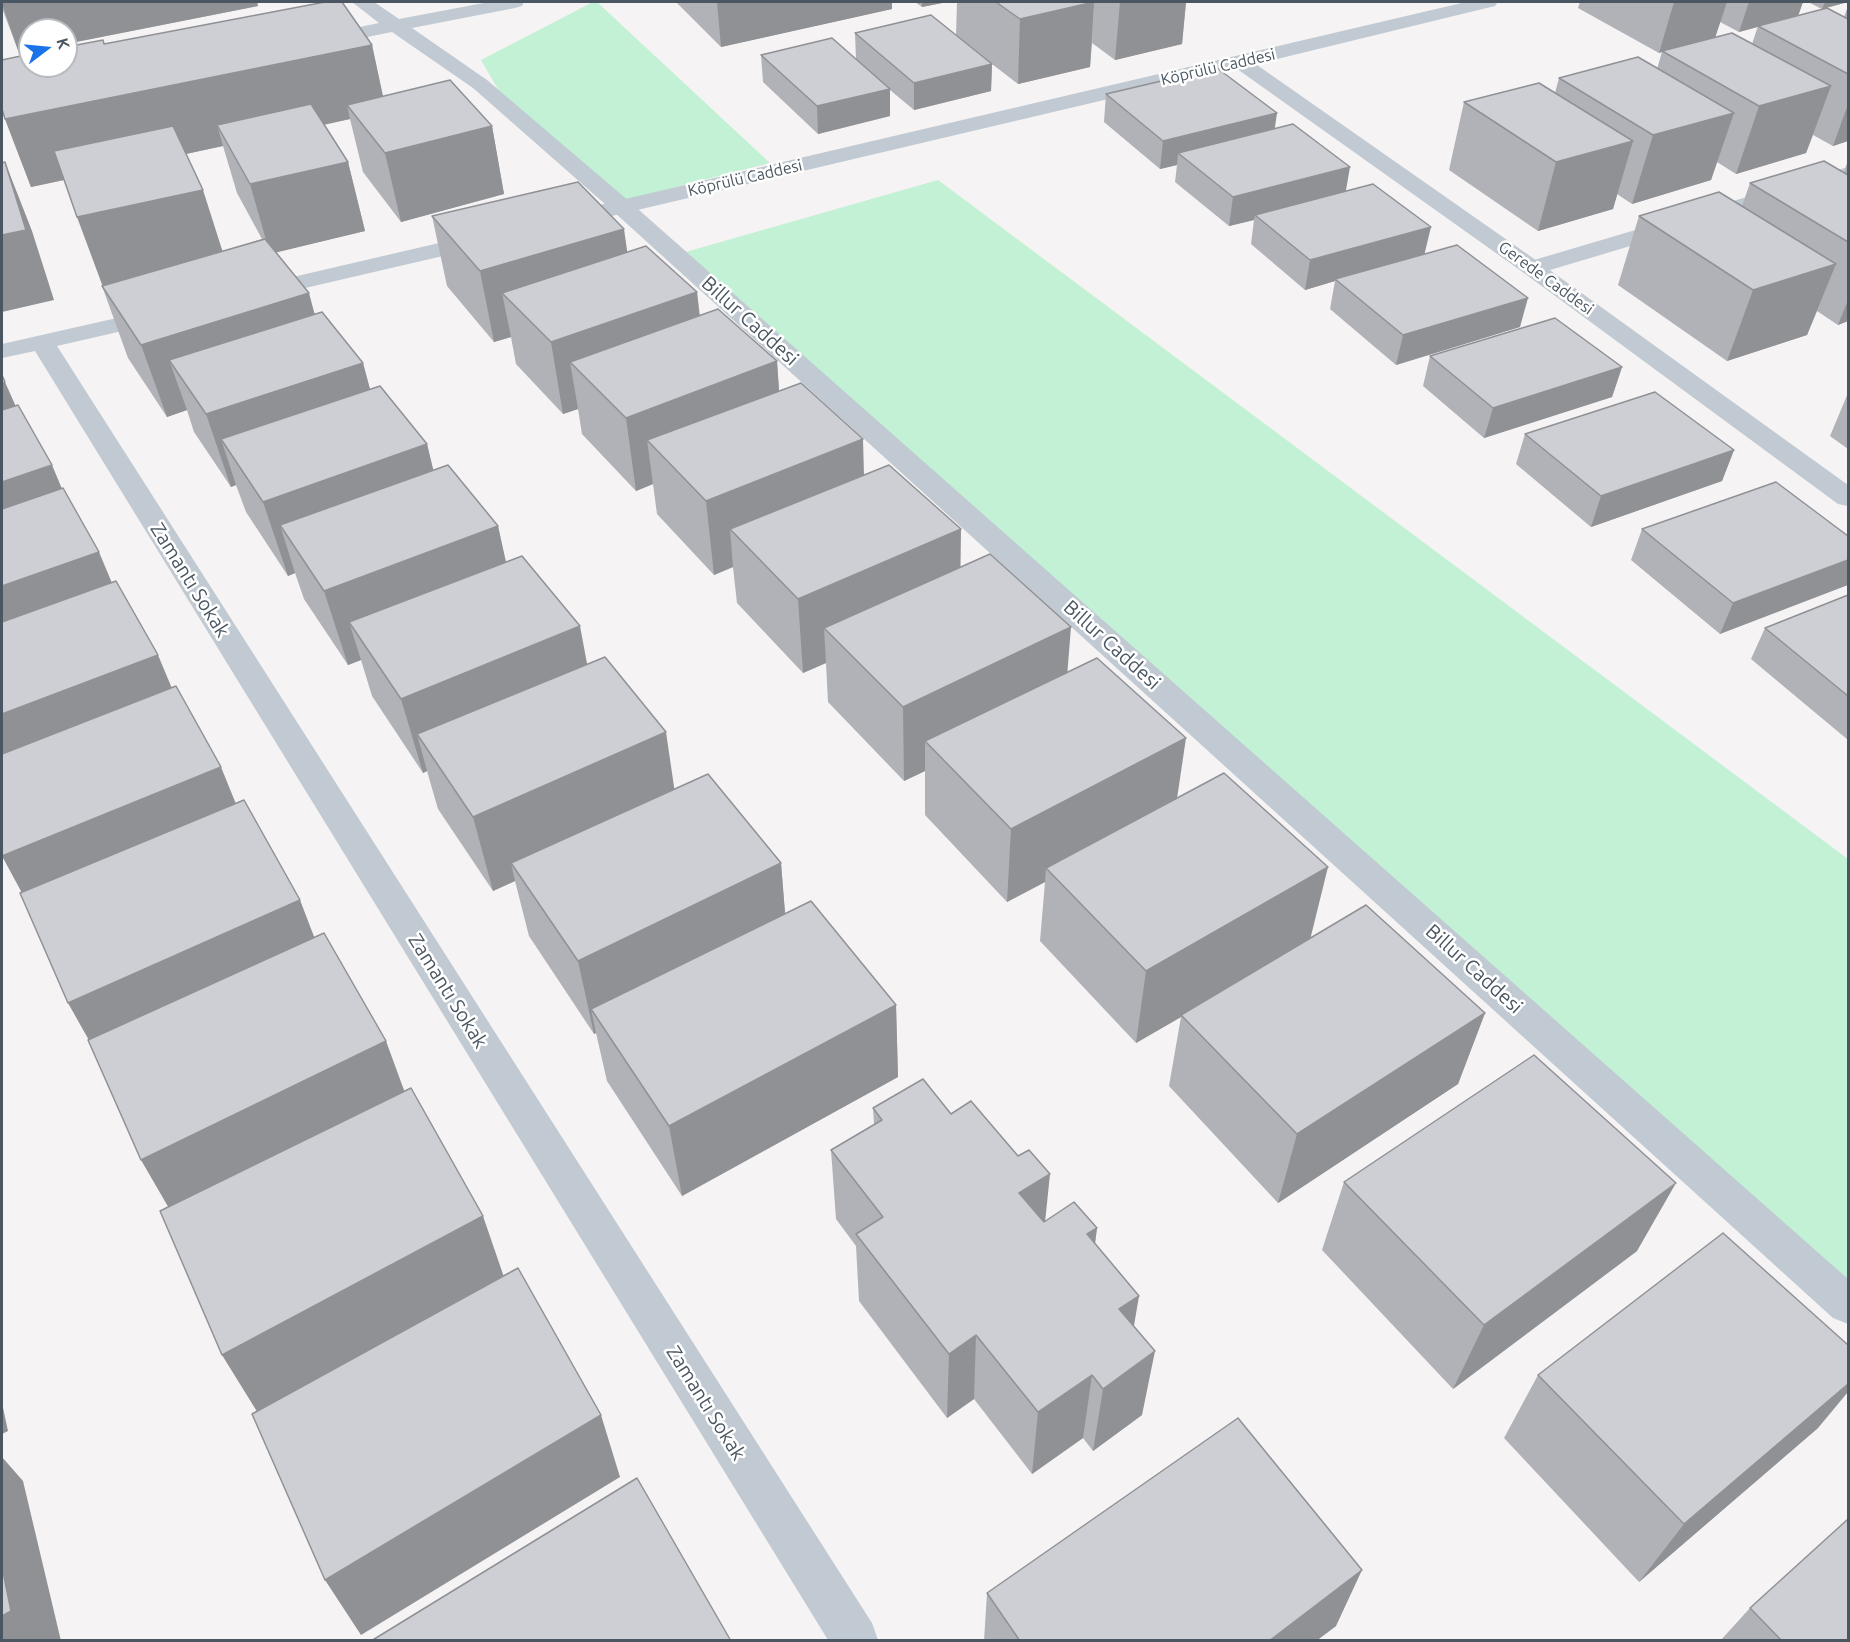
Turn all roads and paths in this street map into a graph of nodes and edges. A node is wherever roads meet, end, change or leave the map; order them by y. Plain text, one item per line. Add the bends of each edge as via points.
1 (515, 2) edge
2 (1488, 2) edge
3 (377, 11) edge
4 (305, 43) edge
5 (1240, 62) junction
6 (1848, 174) edge
7 (622, 207) junction
8 (541, 226) edge
9 (506, 234) edge
10 (1532, 268) junction
11 (239, 296) edge
12 (181, 310) edge
13 (42, 342) junction
14 (2, 351) edge
15 (1848, 498) edge
16 (1848, 1305) edge
17 (855, 1641) edge

1 - 3 street
2 - 5 street, Köprülü Caddesi
3 - 4 street
3 - 7 street, Billur Caddesi via 480,84
5 - 7 street, Köprülü Caddesi
5 - 10 street, Gerede Caddesi
6 - 10 street
7 - 8 street, Köprülü Caddesi
7 - 16 street, Billur Caddesi
9 - 11 street
10 - 15 street, Gerede Caddesi
12 - 13 street
13 - 14 street
13 - 17 street, Zamantı Sokak

